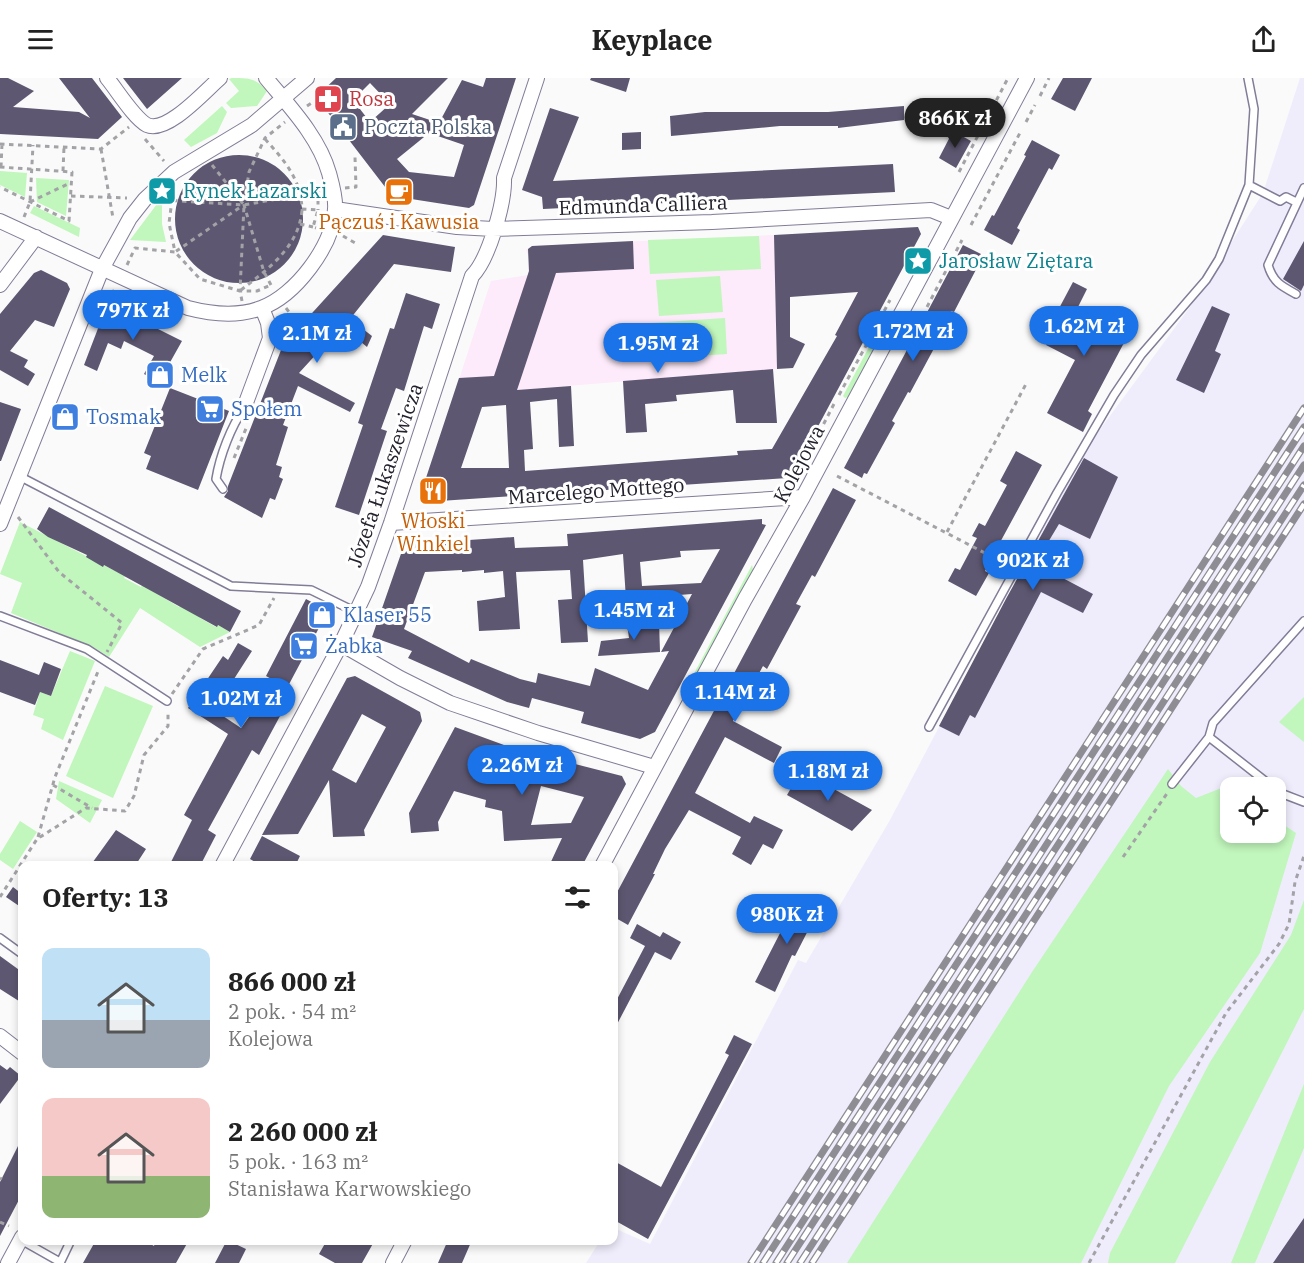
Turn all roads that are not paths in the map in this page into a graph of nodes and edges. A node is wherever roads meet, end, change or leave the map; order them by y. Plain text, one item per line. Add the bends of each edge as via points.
1 (107, 78) edge
2 (220, 78) edge
3 (266, 78) edge
4 (307, 78) edge
5 (537, 78) edge
6 (1027, 78) edge
7 (1248, 78) edge
8 (283, 99) junction
9 (1249, 185) junction
10 (1304, 188) edge
11 (1296, 202) junction
12 (335, 209) junction
13 (951, 218) junction
14 (0, 221) edge
15 (494, 229) junction
16 (36, 237) junction
17 (102, 269) junction
18 (0, 285) edge
19 (1296, 294) dead end
20 (262, 308) junction
21 (244, 408) joint
22 (19, 476) junction
23 (223, 489) dead end
24 (803, 498) junction
25 (391, 523) junction
26 (0, 524) edge
27 (356, 612) junction
28 (0, 616) edge
29 (1304, 621) edge
30 (341, 644) junction
31 (167, 701) road end
32 (929, 727) dead end
33 (1209, 737) junction
34 (654, 767) junction
35 (1261, 777) edge
36 (1172, 784) road end
37 (1286, 795) edge
38 (1304, 802) edge
39 (225, 861) edge
40 (605, 861) edge
41 (0, 938) edge
42 (18, 951) edge
43 (0, 1036) edge
44 (18, 1050) edge
45 (18, 1245) edge
46 (33, 1245) edge
47 (68, 1245) edge
48 (402, 1245) edge
49 (60, 1262) edge
50 (8, 1263) edge
51 (393, 1263) edge

1 - 2 street via 133,118 158,127 169,123
3 - 8 street
4 - 8 street
5 - 15 street, Józefa Łukaszewicza via 504,178 505,194
6 - 13 street, Kolejowa
7 - 9 lane via 1254,109
8 - 12 street via 323,156
8 - 17 street via 252,125 174,172 146,199 117,239
9 - 11 lane via 1280,201 1286,197
9 - 32 lane via 1220,259 1114,395
10 - 11 lane
11 - 19 lane via 1268,265 1271,278
12 - 15 street, Edmunda Calliera
12 - 20 street via 322,250 307,273 275,291
13 - 15 street, Edmunda Calliera via 931,210
13 - 24 street, Kolejowa
14 - 16 street
15 - 25 street, Józefa Łukaszewicza via 480,268 472,276
16 - 17 street
16 - 18 street
17 - 20 street via 188,308 221,314
17 - 22 street
20 - 21 street via 270,338
21 - 23 lane via 218,466 216,478
22 - 26 street
22 - 27 lane via 231,586 311,590
24 - 25 street, Marcelego Mottego
24 - 34 street, Kolejowa
25 - 27 street, Józefa Łukaszewicza
27 - 30 street, Józefa Łukaszewicza
28 - 31 lane via 87,650
29 - 33 lane via 1213,723
30 - 34 street via 450,703
30 - 39 street, Józefa Łukaszewicza
33 - 35 lane
33 - 36 lane
34 - 40 street, Kolejowa
37 - 38 lane
41 - 42 lane
43 - 44 street
45 - 50 street
46 - 49 lane
47 - 49 lane
48 - 51 street

